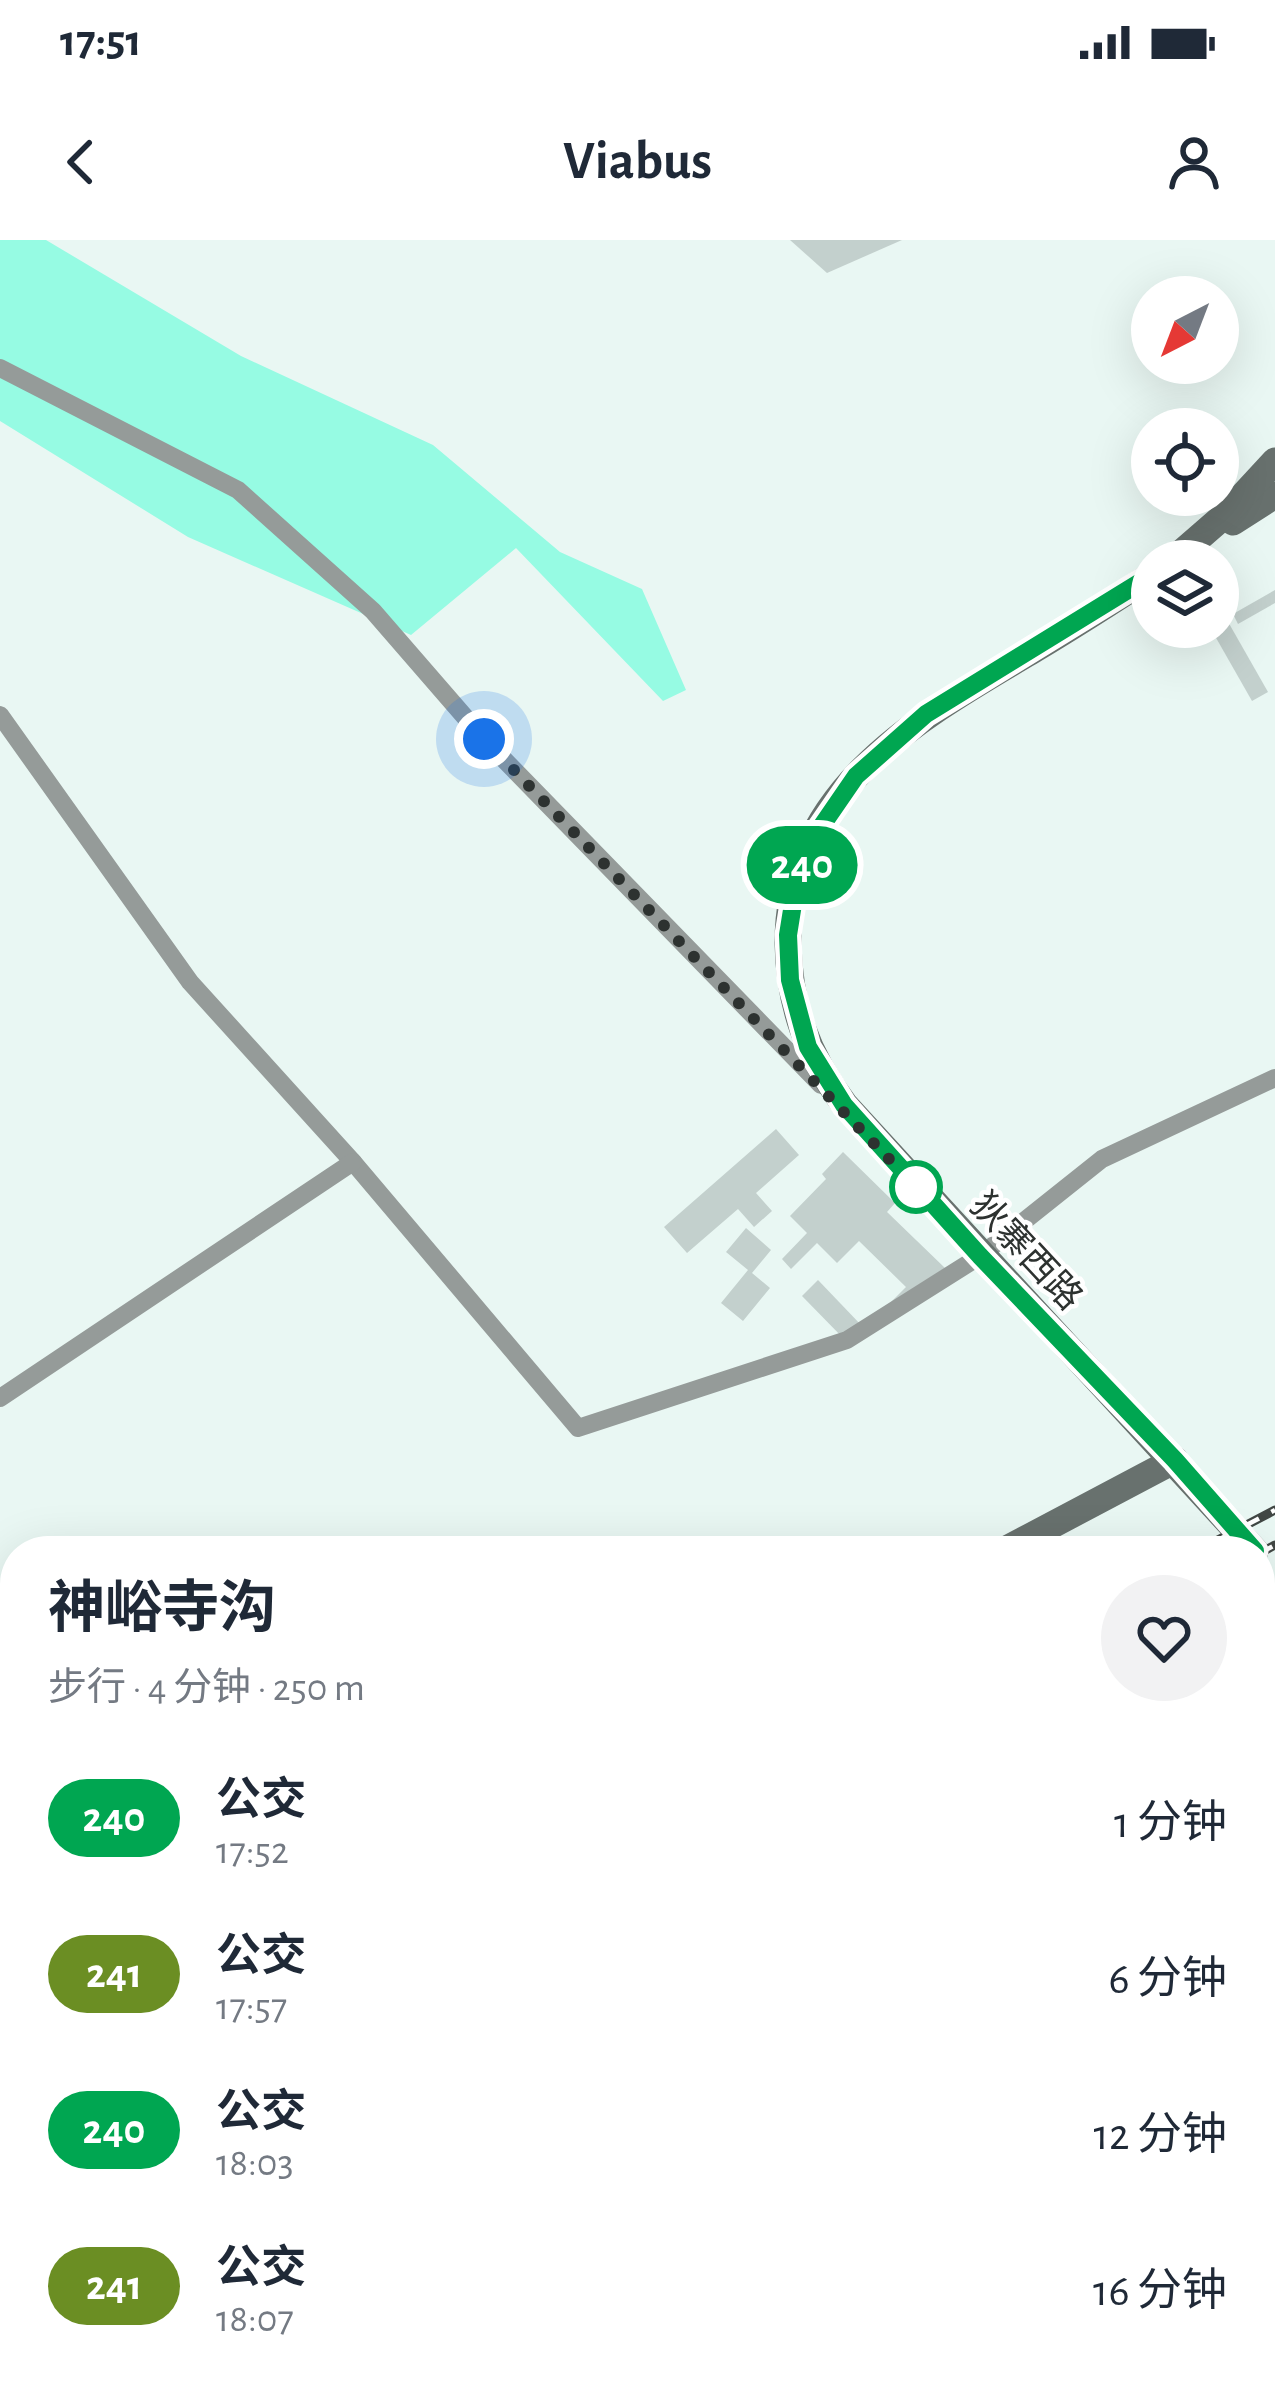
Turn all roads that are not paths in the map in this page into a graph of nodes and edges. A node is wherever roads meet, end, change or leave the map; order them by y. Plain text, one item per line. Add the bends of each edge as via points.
1 (0, 368) edge
2 (1275, 461) edge
3 (1275, 495) edge
4 (1197, 540) edge
5 (1205, 540) edge
6 (1131, 588) edge
7 (0, 715) edge
8 (1275, 1078) edge
9 (874, 1140) junction
10 (353, 1162) junction
11 (980, 1256) junction
12 (0, 1398) edge
13 (1175, 1460) junction
14 (1031, 1536) edge
15 (1242, 1536) edge

1 - 9 street via 238,490 373,611 484,739
2 - 4 main road
3 - 5 main road
6 - 9 main road, 狄寨西路 via 899,734 840,794 812,840 791,909 795,1006 819,1068
7 - 10 street via 190,982
8 - 11 street via 1102,1159
9 - 11 main road, 狄寨西路
10 - 11 street via 578,1428 848,1340
10 - 12 street
11 - 13 main road, 狄寨西路
13 - 14 main road
13 - 15 main road, 狄寨西路

